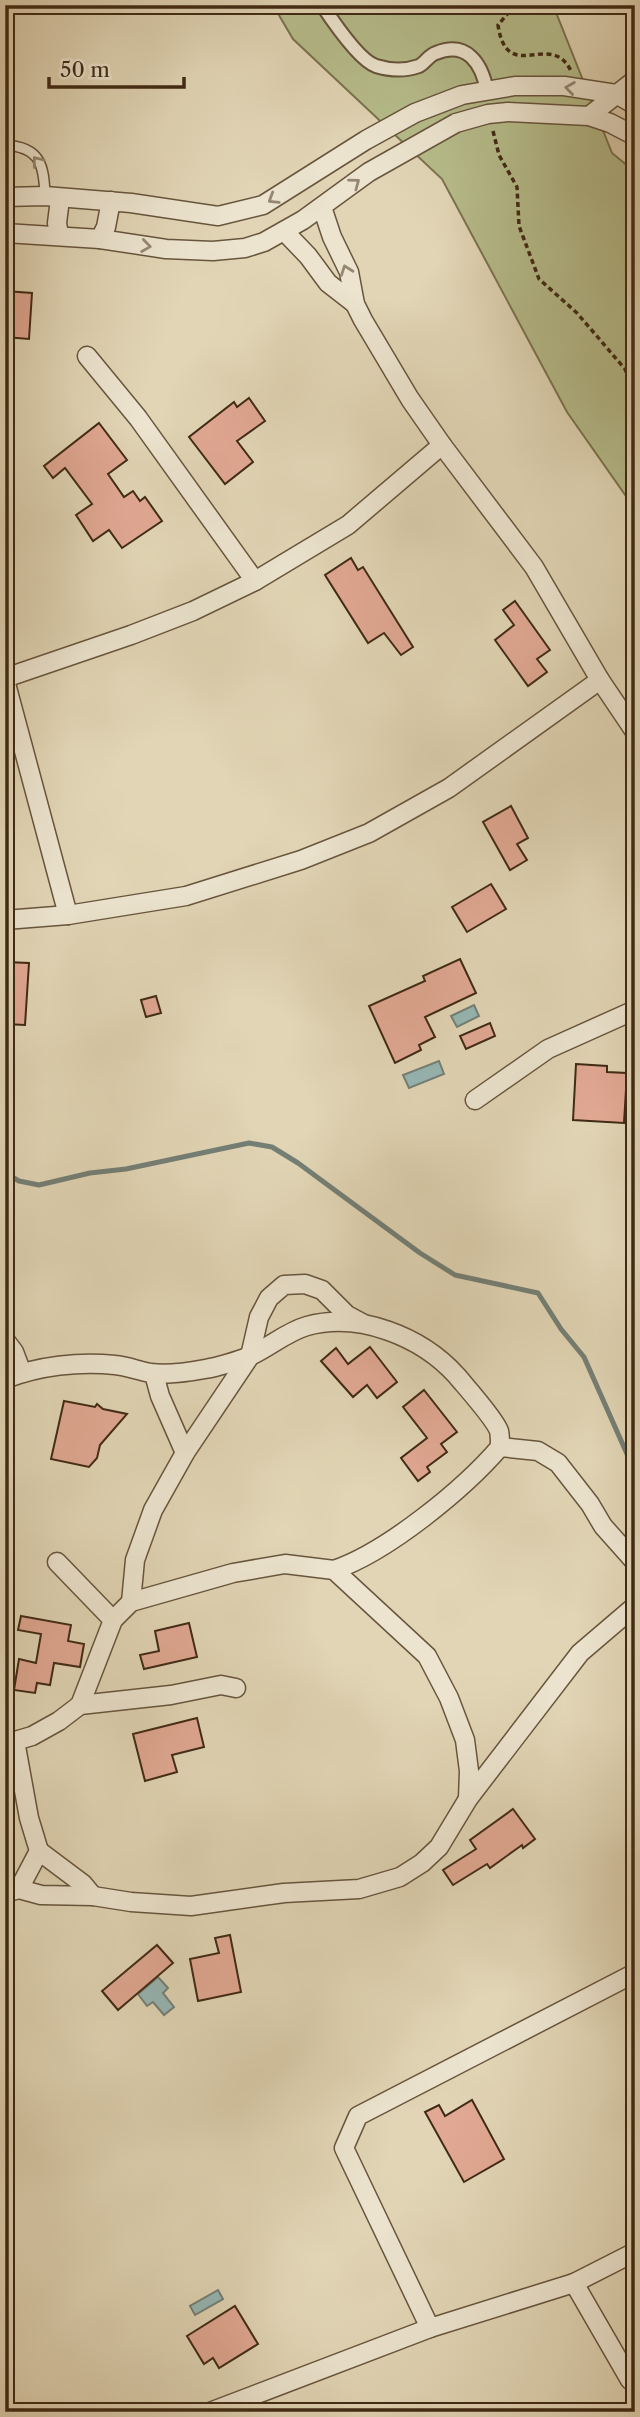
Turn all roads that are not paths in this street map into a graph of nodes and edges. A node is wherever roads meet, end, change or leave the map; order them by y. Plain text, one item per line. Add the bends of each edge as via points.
1 (322, 5) edge
2 (635, 80) edge
3 (487, 91) junction
4 (616, 93) junction
5 (635, 104) edge
6 (589, 116) junction
7 (635, 136) edge
8 (5, 145) edge
9 (5, 197) edge
10 (53, 197) junction
11 (111, 201) junction
12 (323, 207) junction
13 (284, 231) junction
14 (5, 233) edge
15 (59, 235) junction
16 (100, 239) junction
17 (355, 304) junction
18 (87, 356) dead end
19 (442, 445) junction
20 (255, 581) junction
21 (5, 679) edge
22 (600, 680) junction
23 (635, 732) edge
24 (68, 915) junction
25 (5, 920) edge
26 (635, 1010) edge
27 (475, 1100) dead end
28 (362, 1323) junction
29 (5, 1340) edge
30 (250, 1356) junction
31 (154, 1374) junction
32 (13, 1376) edge
33 (500, 1447) junction
34 (186, 1453) junction
35 (635, 1562) edge
36 (57, 1563) dead end
37 (334, 1570) junction
38 (131, 1602) junction
39 (635, 1606) edge
40 (113, 1620) junction
41 (236, 1688) dead end
42 (80, 1705) junction
43 (10, 1740) edge
44 (468, 1799) junction
45 (39, 1851) junction
46 (12, 1891) edge
47 (93, 1896) junction
48 (635, 1973) edge
49 (635, 2252) edge
50 (574, 2283) junction
51 (430, 2328) junction
52 (630, 2380) dead end
53 (238, 2406) edge
54 (210, 2412) edge

1 - 3 street via 372,65 397,70 457,49 475,58
2 - 4 street
4 -> 3 street via 564,86
3 -> 11 street via 415,113 250,209 218,216
4 - 5 street
4 - 6 street
6 - 7 street
12 -> 6 street via 369,172 456,123 488,114
10 -> 8 lane via 40,160 18,146
9 - 10 street
10 - 11 street
10 - 15 street
11 - 16 street
12 - 13 street
17 -> 12 street via 349,272
16 -> 13 street via 213,251 245,248
13 - 17 street via 328,284
14 - 15 street
15 - 16 street
17 - 19 street
18 - 20 street via 138,418
19 - 20 street via 348,525
19 - 22 street via 534,567
20 - 21 street via 131,635
21 - 24 street
22 - 23 street
22 - 24 street via 449,788 369,833 186,896
24 - 25 street
26 - 27 street via 548,1049
28 - 30 street via 306,1327
28 - 30 street via 322,1290 305,1284 284,1285 269,1298 259,1317
28 - 33 street via 404,1338 448,1366 499,1429
29 - 32 street via 14,1352
30 - 31 street via 205,1369
30 - 34 street
31 - 32 street via 117,1365 77,1364
31 - 34 street
33 - 35 street via 538,1451 558,1463 603,1527
33 - 37 street via 445,1499 392,1538
34 - 38 street via 153,1510 135,1560
36 - 40 street
37 - 38 street via 285,1564 233,1573
37 - 44 street via 427,1656 465,1740
38 - 40 street
39 - 44 street via 580,1653
40 - 42 street
41 - 42 street via 221,1685
42 - 43 street via 32,1736
43 - 45 street
44 - 47 street via 439,1847 422,1863 382,1884 191,1906
45 - 46 street
45 - 47 street
46 - 47 street
48 - 51 street via 358,2116 344,2148
49 - 50 street
50 - 51 street
50 - 52 street
51 - 53 street
53 - 54 street

